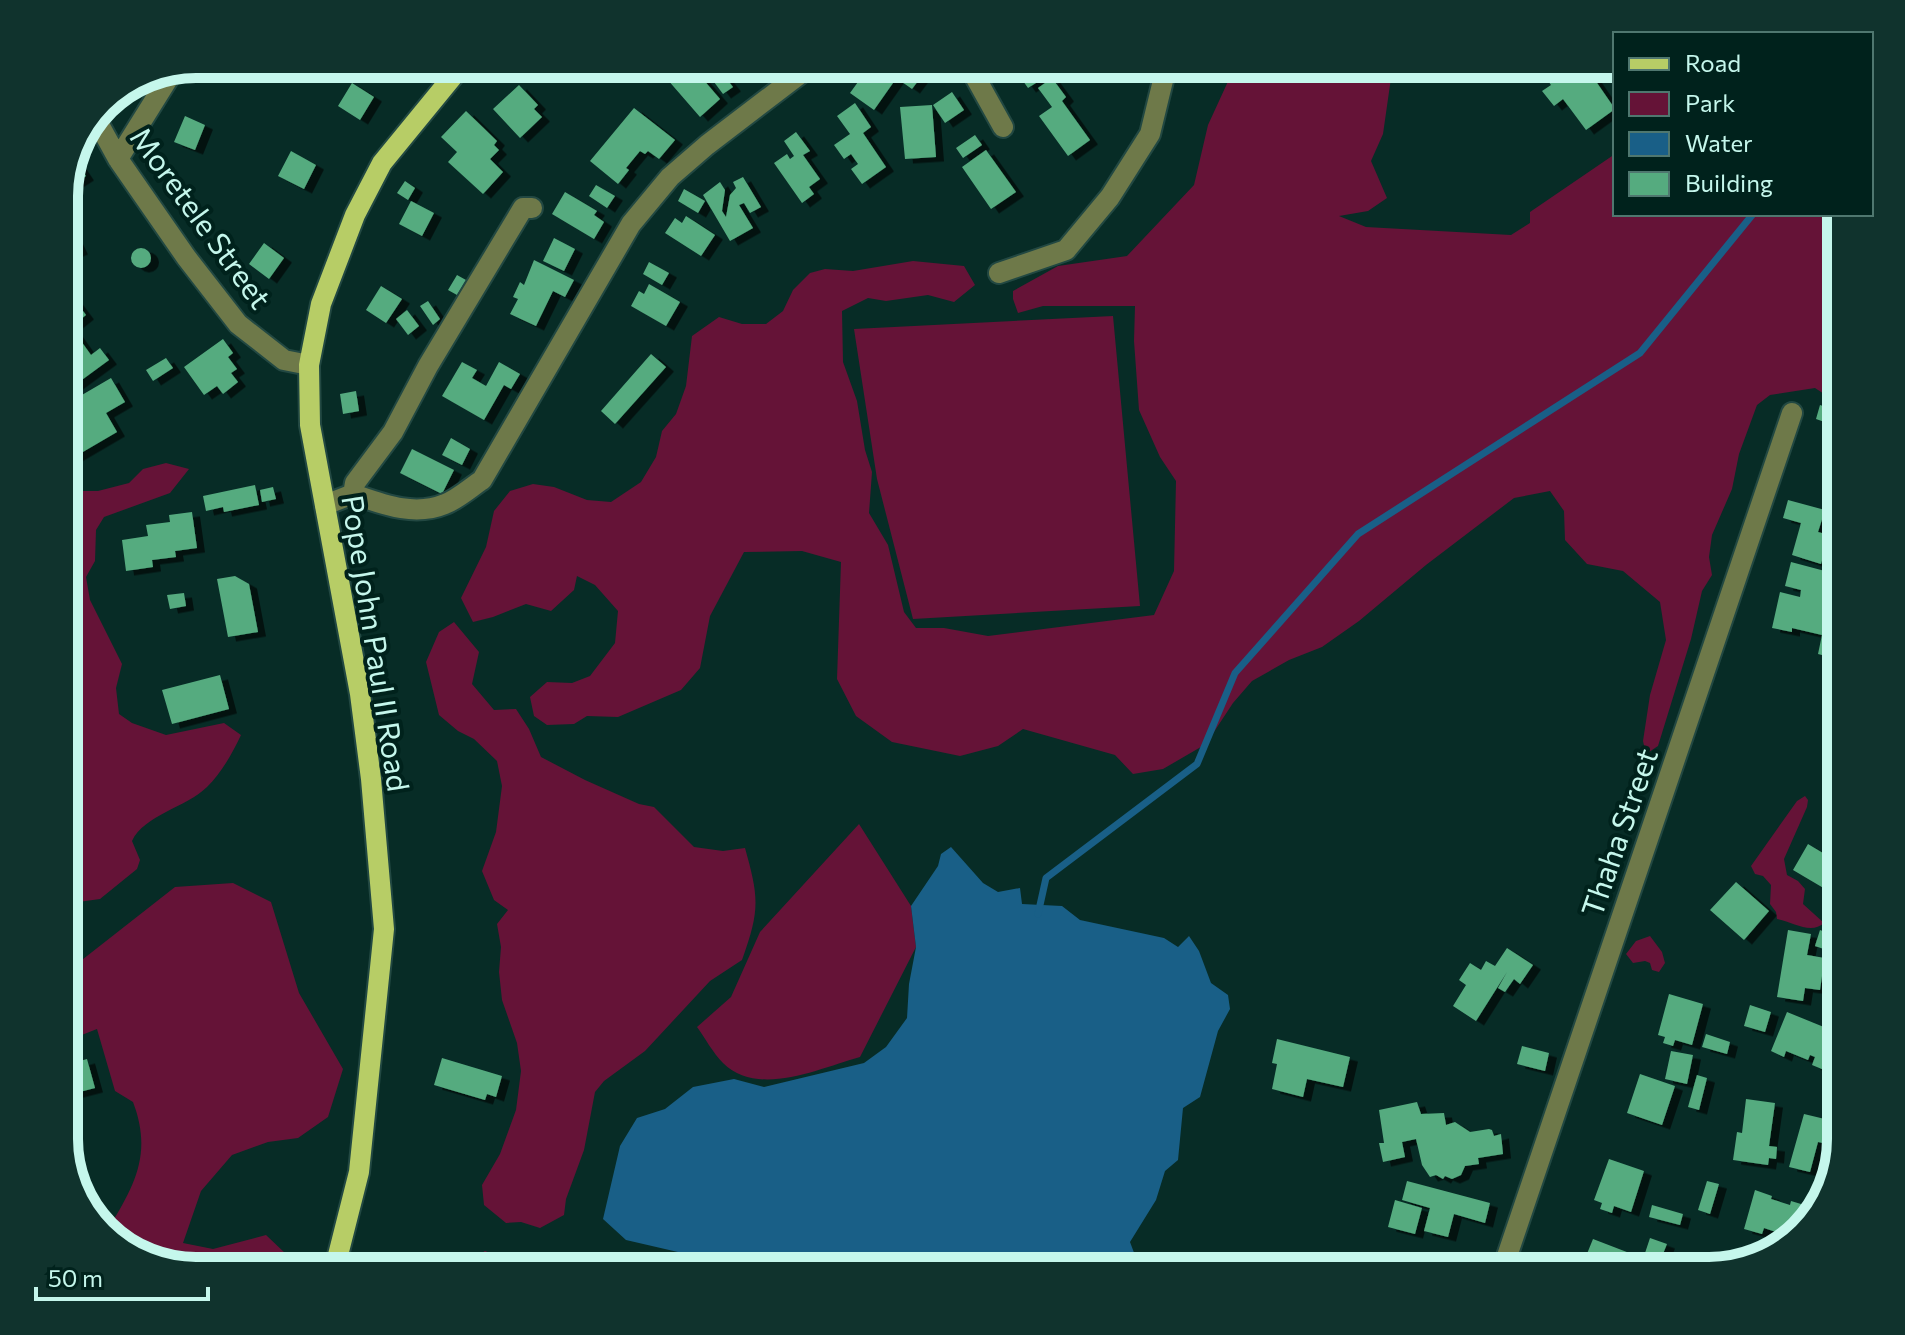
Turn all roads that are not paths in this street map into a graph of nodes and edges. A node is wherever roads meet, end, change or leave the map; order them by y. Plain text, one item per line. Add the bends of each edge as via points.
1 (452, 78) edge
2 (795, 78) edge
3 (976, 78) edge
4 (1164, 78) edge
5 (166, 82) edge
6 (100, 127) edge
7 (1003, 127) dead end
8 (118, 159) junction
9 (532, 208) dead end
10 (999, 273) dead end
11 (309, 365) junction
12 (1792, 413) dead end
13 (353, 494) junction
14 (325, 505) junction
15 (338, 1257) edge
16 (1507, 1257) edge

1 - 11 main road, Pope John Paul II Road via 382,163 355,215 321,304
2 - 13 street via 679,169 631,224 482,480 446,504 419,511
3 - 7 street
4 - 10 street via 1150,134 1110,197 1066,250
5 - 8 street
6 - 8 street, Moretele Street
8 - 11 street, Moretele Street via 238,324 284,360
9 - 13 street via 523,208
11 - 14 main road, Pope John Paul II Road via 310,425
12 - 16 street, Thaha Street
13 - 14 street
14 - 15 main road, Pope John Paul II Road via 362,708 384,929 359,1172

